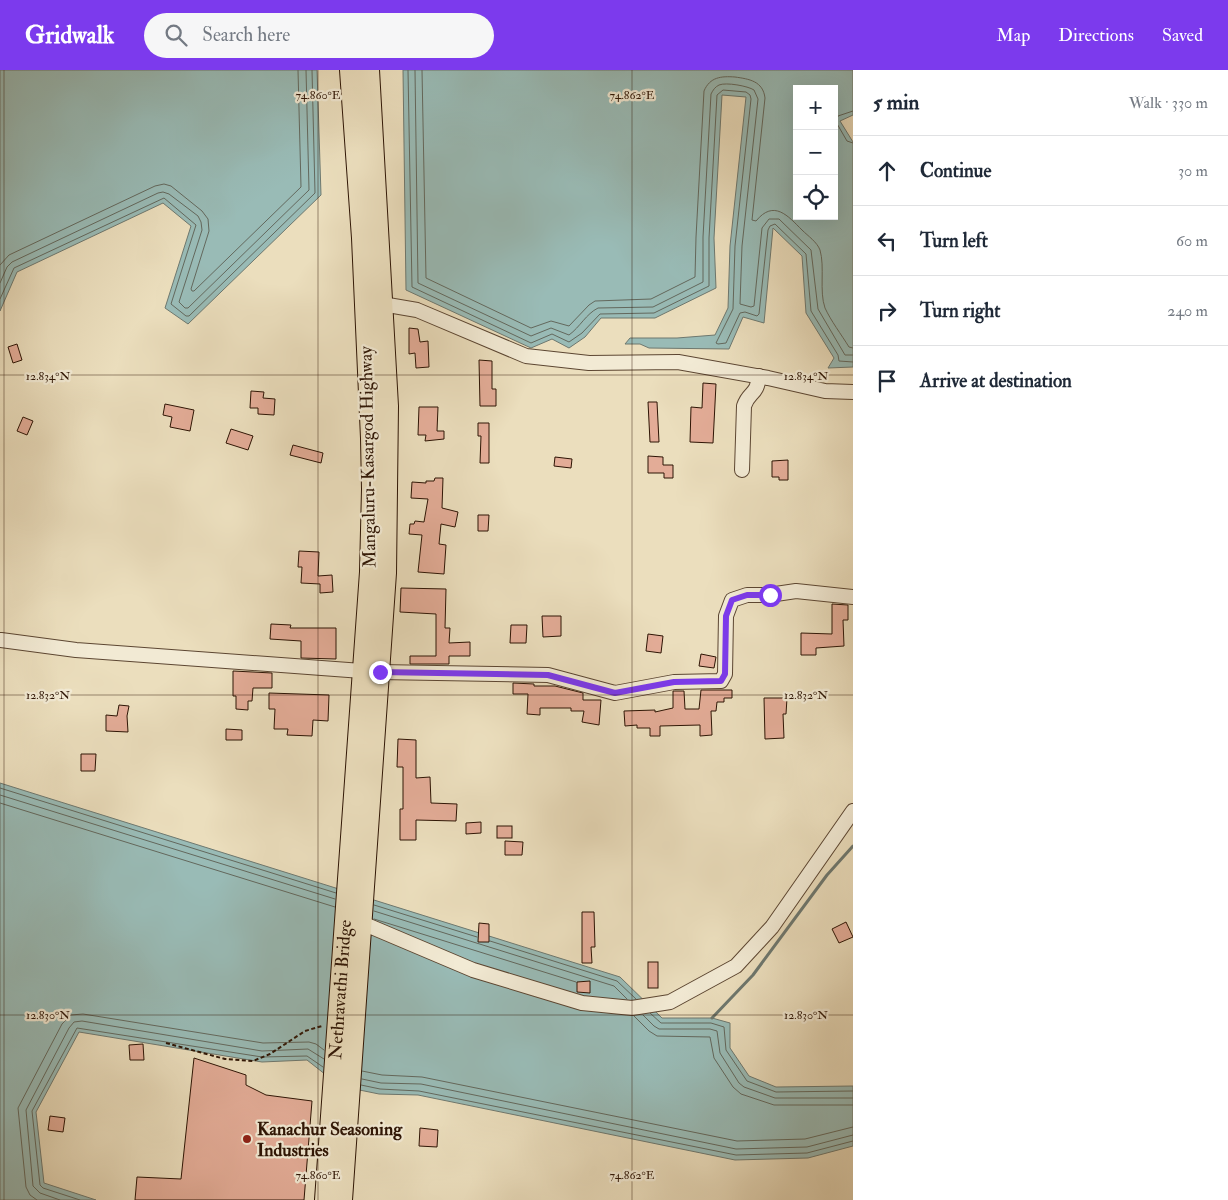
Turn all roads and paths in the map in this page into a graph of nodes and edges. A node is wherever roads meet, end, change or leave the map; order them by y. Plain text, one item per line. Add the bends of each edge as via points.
1 (350, 70) edge
2 (369, 70) edge
3 (370, 236) junction
4 (382, 304) junction
5 (759, 376) junction
6 (853, 392) edge
7 (742, 470) dead end
8 (853, 597) edge
9 (0, 640) edge
10 (371, 671) junction
11 (853, 811) edge
12 (356, 878) junction
13 (362, 923) junction
14 (337, 1022) junction
15 (166, 1043) dead end
16 (340, 1102) junction
17 (325, 1200) edge
18 (342, 1200) edge

1 - 3 highway, Mangaluru-Kasargod Highway
2 - 3 highway
3 - 4 highway
3 - 10 highway, Mangaluru-Kasargod Highway
4 - 5 street via 417,310 526,356 590,363 678,362
4 - 10 highway via 388,406 386,572
5 - 6 street via 825,391
5 - 7 street via 756,391 744,406
8 - 10 street via 796,591 747,595 732,600 726,616 725,674 721,681 674,682 615,693 548,675
9 - 10 street via 76,650
10 - 12 highway
11 - 13 street via 772,927 736,966 670,1002 632,1008 582,1003 473,970
12 - 13 highway, Nethravathi Bridge
12 - 14 highway, Nethravathi Bridge
13 - 16 highway, Nethravathi Bridge
14 - 15 path via 305,1031 253,1061 225,1059
14 - 16 highway, Nethravathi Bridge
16 - 17 highway
16 - 18 highway

